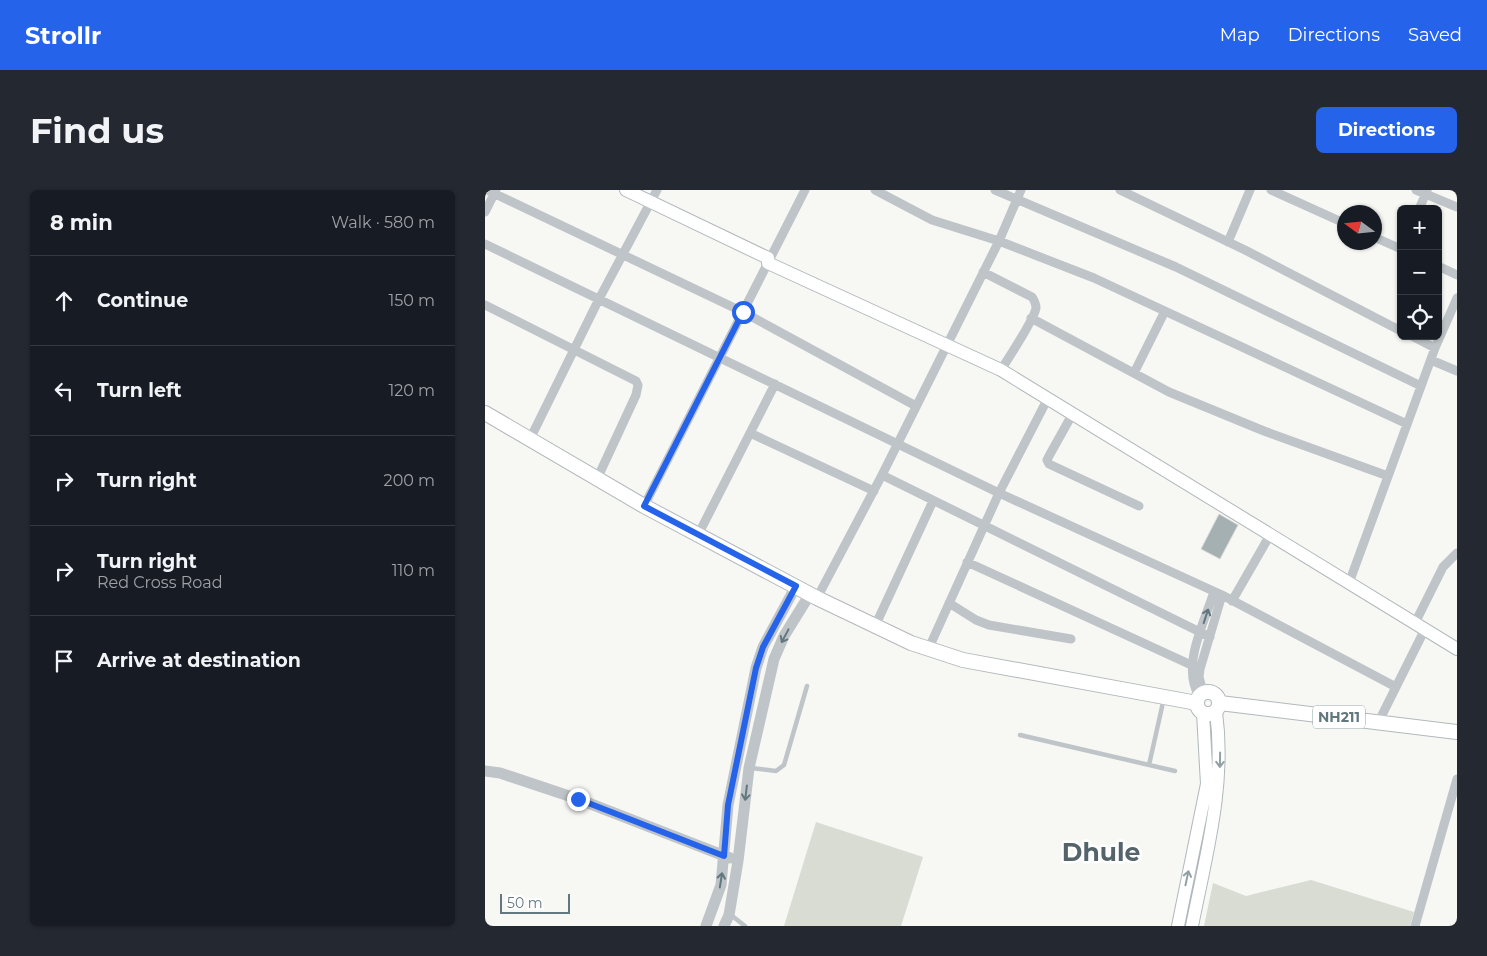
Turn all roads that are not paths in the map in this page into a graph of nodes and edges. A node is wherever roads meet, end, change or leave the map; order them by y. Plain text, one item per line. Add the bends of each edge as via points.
1 (626, 190) edge
2 (657, 190) edge
3 (805, 190) edge
4 (875, 190) edge
5 (995, 190) edge
6 (1021, 190) edge
7 (1120, 190) edge
8 (1250, 190) edge
9 (1271, 190) edge
10 (1416, 190) edge
11 (492, 191) edge
12 (1426, 192) edge
13 (1016, 200) junction
14 (651, 202) junction
15 (1421, 205) edge
16 (1457, 207) edge
17 (485, 212) edge
18 (1337, 220) edge
19 (1382, 240) edge
20 (999, 241) junction
21 (1228, 242) junction
22 (485, 244) edge
23 (1397, 247) edge
24 (623, 255) junction
25 (768, 263) junction
26 (1442, 268) edge
27 (983, 272) junction
28 (1457, 274) edge
29 (1457, 298) edge
30 (599, 299) junction
31 (485, 305) edge
32 (1165, 311) junction
33 (743, 312) junction
34 (1031, 318) junction
35 (1397, 328) edge
36 (1420, 340) edge
37 (947, 345) junction
38 (1435, 348) junction
39 (574, 349) junction
40 (720, 357) junction
41 (1431, 360) junction
42 (1001, 370) junction
43 (1457, 371) edge
44 (1134, 373) junction
45 (775, 384) junction
46 (1421, 386) junction
47 (1048, 398) junction
48 (916, 406) junction
49 (485, 413) edge
50 (1073, 414) junction
51 (1407, 424) junction
52 (750, 433) junction
53 (530, 439) junction
54 (898, 443) junction
55 (882, 476) junction
56 (1388, 476) junction
57 (597, 478) junction
58 (874, 491) junction
59 (999, 493) junction
60 (933, 501) junction
61 (644, 506) junction
62 (1139, 506) dead end
63 (983, 526) junction
64 (698, 535) junction
65 (1270, 535) junction
66 (1457, 553) edge
67 (967, 562) junction
68 (1349, 583) junction
69 (796, 586) junction
70 (1218, 594) junction
71 (814, 596) junction
72 (1232, 601) junction
73 (949, 603) junction
74 (876, 624) junction
75 (1420, 626) junction
76 (1205, 635) junction
77 (1071, 639) dead end
78 (1457, 649) edge
79 (927, 650) junction
80 (1196, 667) junction
81 (807, 686) dead end
82 (1396, 687) junction
83 (1165, 697) junction
84 (1206, 703) junction
85 (1379, 721) junction
86 (1457, 732) edge
87 (1020, 735) dead end
88 (1149, 765) junction
89 (749, 768) junction
90 (485, 771) edge
91 (1175, 771) dead end
92 (1457, 779) edge
93 (724, 856) junction
94 (738, 861) junction
95 (729, 914) junction
96 (706, 926) edge
97 (724, 926) edge
98 (745, 926) edge
99 (1177, 926) edge
100 (1192, 926) edge
101 (1415, 926) edge

1 - 14 main road
2 - 14 street
3 - 25 street
4 - 20 street via 932,220
5 - 13 street
6 - 13 street
7 - 21 street
8 - 21 street
9 - 18 street
10 - 12 street
11 - 17 street
11 - 24 street
12 - 15 street
12 - 16 street
13 - 20 street
13 - 46 street via 1176,268
14 - 24 street
14 - 25 main road via 768,258
19 - 23 street
20 - 27 street
20 - 32 street via 1094,278
21 - 35 street
22 - 30 street
24 - 30 street
24 - 33 street
25 - 33 street
25 - 37 main road
26 - 28 street
27 - 34 street via 1032,297 1036,308
27 - 37 street
29 - 38 street
30 - 39 street
30 - 40 street
31 - 39 street
32 - 44 street
32 - 51 street
33 - 40 street
33 - 48 street
34 - 42 street
34 - 44 street
36 - 38 street
37 - 42 main road
37 - 48 street
38 - 41 street
39 - 53 street
39 - 57 street via 632,378 638,385
40 - 45 street
40 - 61 street
41 - 43 street
41 - 46 street
42 - 47 main road
44 - 56 street via 1169,392 1239,421
45 - 52 street
45 - 54 street
46 - 51 street
47 - 50 main road
47 - 59 street
48 - 54 street
49 - 53 main road, NH211
50 - 62 street via 1047,460 1049,464
50 - 65 main road
51 - 56 street
52 - 58 street
52 - 64 street
53 - 57 main road, NH211
54 - 55 street
54 - 59 street
55 - 58 street
55 - 60 street
56 - 68 street
57 - 61 main road, NH211
58 - 71 street
59 - 63 street
59 - 70 street
60 - 63 street
60 - 74 street
61 - 64 main road, NH211
63 - 67 street
63 - 76 street
64 - 69 main road, NH211
65 - 68 main road
65 - 72 street
66 - 75 street via 1443,567
67 - 73 street
67 - 80 street
68 - 75 main road
69 - 71 main road, NH211
69 - 93 street via 763,647 756,668 728,805
70 - 72 street
70 - 76 street
71 - 74 main road, NH211
71 -> 89 street via 784,636 775,659
72 - 82 street
73 - 77 street via 989,625
73 - 79 street
74 - 79 main road, NH211
75 - 78 main road
75 - 82 street
76 - 80 street
79 - 83 main road, NH211 via 963,660
80 - 84 street
81 - 89 lane via 784,765 775,771
82 - 85 street
83 - 84 main road, NH211
83 - 88 lane
84 - 85 main road, NH211
99 -> 84 main road via 1207,784
84 -> 100 main road via 1220,760 1217,799
85 - 86 main road, NH211
87 - 88 lane
88 - 91 lane
89 -> 94 street
90 - 93 street via 578,799
92 - 101 street
93 - 94 street
96 -> 93 street via 721,885
94 - 95 street
95 - 97 street
95 - 98 lane

